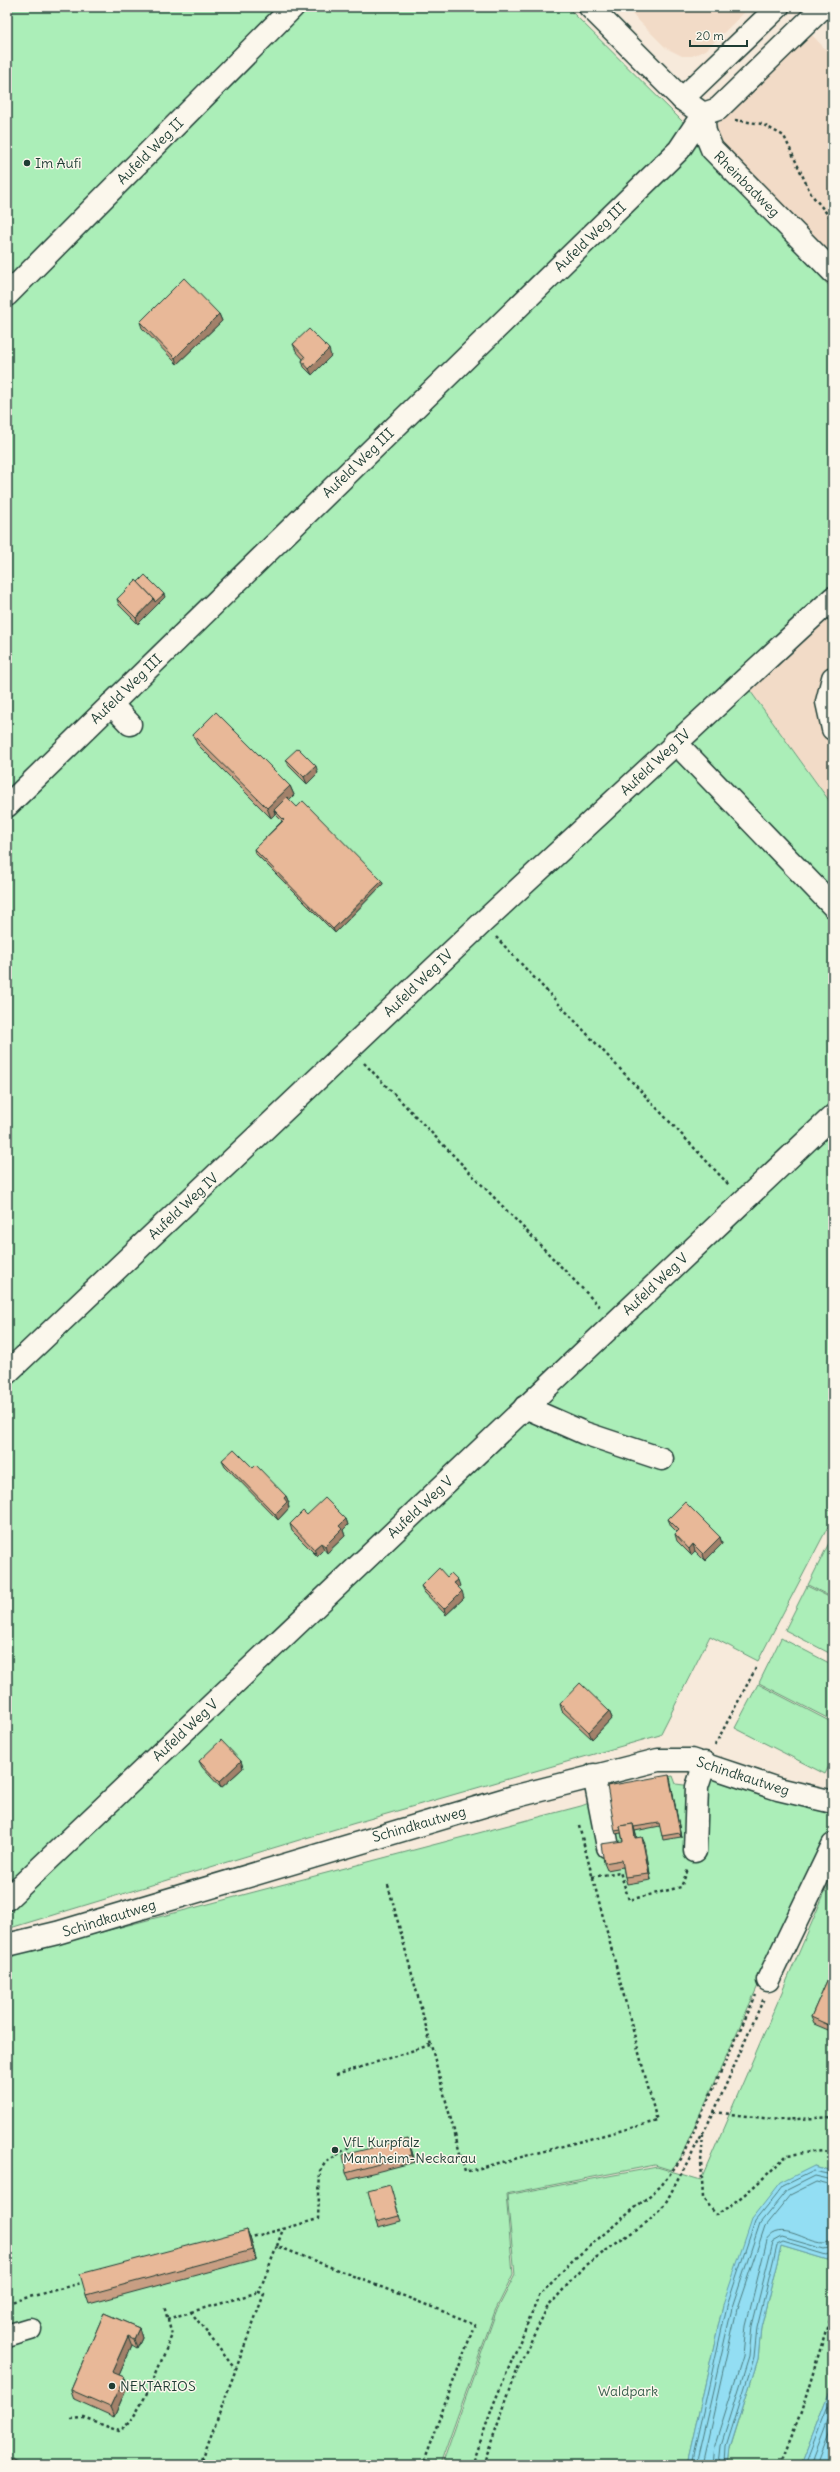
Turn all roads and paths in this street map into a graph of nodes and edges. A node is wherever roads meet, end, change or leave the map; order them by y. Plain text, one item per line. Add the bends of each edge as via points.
1 (293, 7) edge
2 (590, 7) edge
3 (778, 7) edge
4 (823, 7) edge
5 (682, 99) junction
6 (711, 111) junction
7 (833, 221) edge
8 (833, 272) edge
9 (7, 295) edge
10 (833, 598) edge
11 (833, 678) edge
12 (111, 704) junction
13 (130, 724) dead end
14 (833, 729) edge
15 (675, 742) junction
16 (7, 806) edge
17 (833, 906) edge
18 (482, 923) junction
19 (350, 1048) junction
20 (833, 1116) edge
21 (743, 1201) junction
22 (615, 1322) junction
23 (7, 1373) edge
24 (526, 1407) junction
25 (662, 1459) dead end
26 (756, 1668) dead end
27 (698, 1761) junction
28 (594, 1775) junction
29 (833, 1802) edge
30 (579, 1826) dead end
31 (833, 1845) edge
32 (608, 1847) edge
33 (695, 1851) joint
34 (592, 1877) junction
35 (388, 1885) dead end
36 (7, 1899) edge
37 (7, 1945) edge
38 (768, 1980) junction
39 (430, 2045) junction
40 (336, 2075) dead end
41 (714, 2112) junction
42 (833, 2117) edge
43 (704, 2132) junction
44 (353, 2144) dead end
45 (833, 2154) edge
46 (283, 2229) junction
47 (244, 2240) edge
48 (277, 2246) junction
49 (91, 2280) edge
50 (259, 2292) junction
51 (7, 2303) edge
52 (164, 2306) dead end
53 (833, 2307) edge
54 (191, 2312) junction
55 (166, 2319) junction
56 (30, 2329) dead end
57 (7, 2336) edge
58 (236, 2369) junction
59 (71, 2419) dead end
60 (200, 2465) edge
61 (422, 2465) edge
62 (472, 2465) edge
63 (483, 2465) edge
64 (780, 2465) edge

1 - 9 street, Aufeld Weg II
2 - 5 street
3 - 5 street
4 - 6 street, Aufeld Weg III
5 - 6 street
6 - 7 path via 738,121 762,124 784,136 811,194
6 - 8 street, Rheinbadweg via 705,132 712,149
6 - 12 street, Aufeld Weg III via 679,150
10 - 15 street, Aufeld Weg IV via 750,677
11 - 14 street via 827,702
12 - 13 street
12 - 16 street, Aufeld Weg III
15 - 17 street
15 - 18 street, Aufeld Weg IV
18 - 19 street, Aufeld Weg IV
18 - 21 path
19 - 22 path
19 - 23 street, Aufeld Weg IV
20 - 21 street, Aufeld Weg V
21 - 22 street, Aufeld Weg V
22 - 24 street, Aufeld Weg V
24 - 25 street via 584,1433
24 - 36 street, Aufeld Weg V
26 - 27 path
27 - 28 street, Schindkautweg via 658,1760
27 - 29 street, Schindkautweg via 778,1789
27 - 33 street
28 - 32 street
28 - 37 street, Schindkautweg via 372,1838 57,1934
30 - 34 path
31 - 38 street
33 - 34 path via 681,1887 629,1900 620,1872
34 - 39 path via 656,2121 465,2172
35 - 39 path
38 - 41 path via 764,1998
38 - 62 path via 756,1994 673,2172 661,2186 572,2260 539,2296 497,2396
39 - 40 path
41 - 42 path via 778,2120
41 - 43 path
43 - 45 path via 701,2162 703,2197 716,2215 762,2181 786,2154 823,2151
43 - 63 path via 666,2204 647,2222 584,2266 547,2308 518,2368
44 - 46 path via 325,2163 320,2171 318,2220
46 - 47 path
46 - 48 path
48 - 50 path
48 - 61 path via 475,2324
49 - 51 path
50 - 54 path
50 - 58 path via 264,2294
52 - 55 path
53 - 64 path via 801,2413
54 - 55 path
54 - 58 path
55 - 59 path via 172,2335 144,2400 124,2428 119,2431 84,2418
56 - 57 street
58 - 60 path

